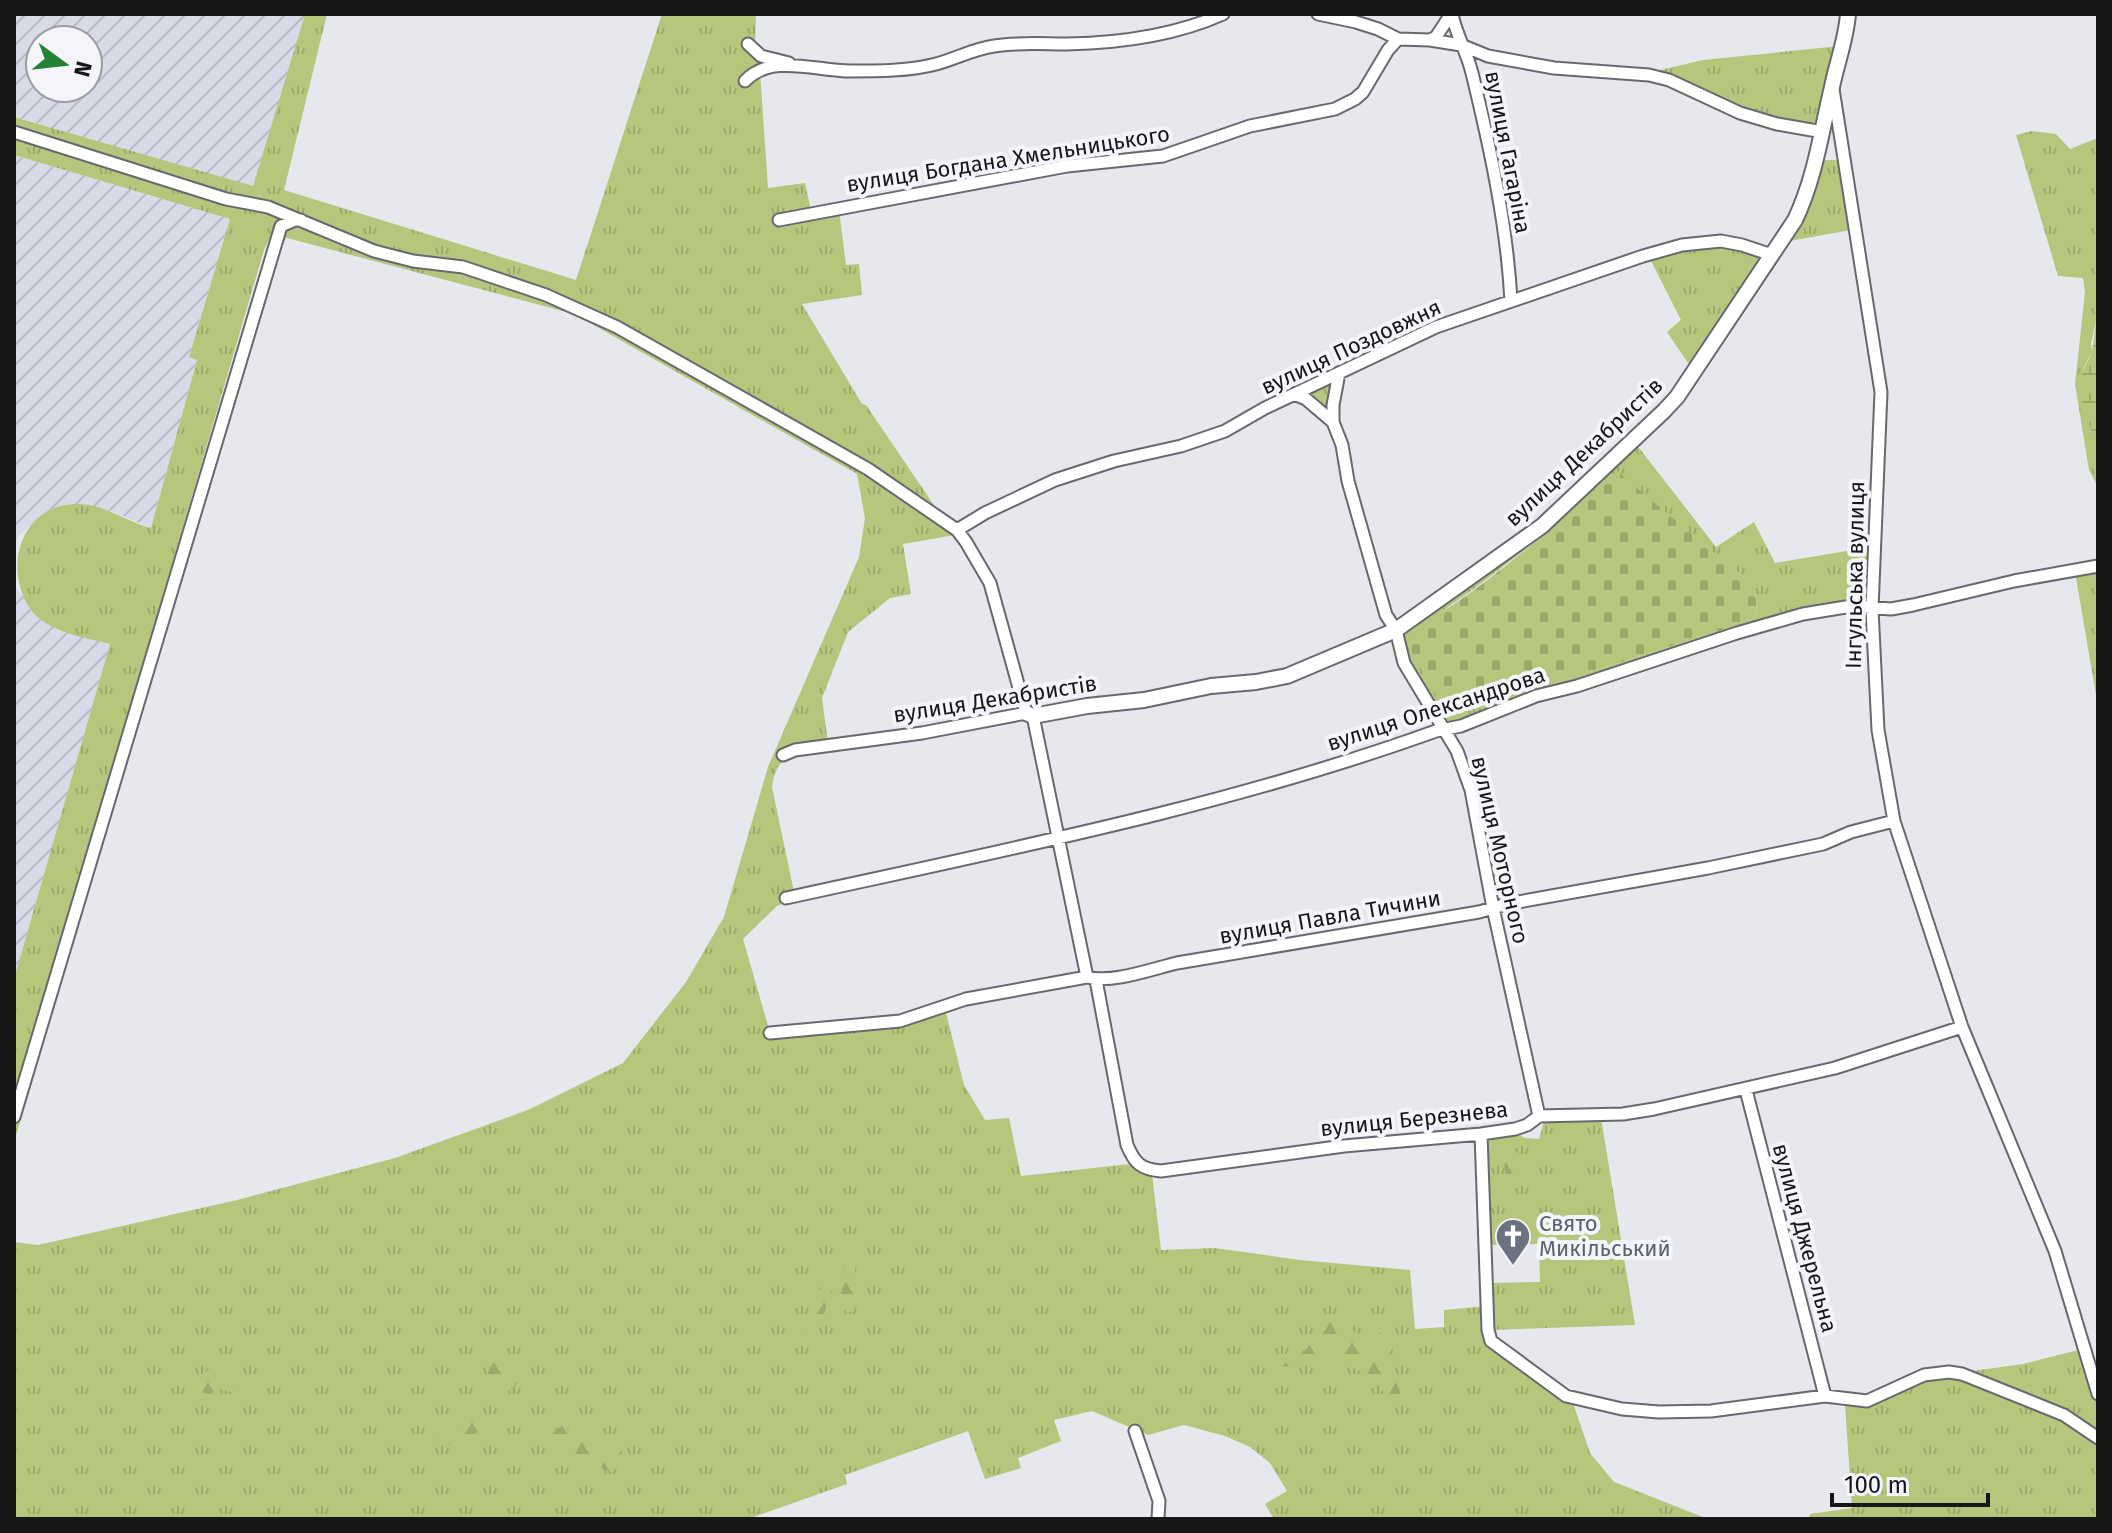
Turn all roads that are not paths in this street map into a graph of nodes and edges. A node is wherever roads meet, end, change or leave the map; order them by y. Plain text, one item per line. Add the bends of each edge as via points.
1 (1223, 14) edge
2 (1318, 14) edge
3 (1452, 14) edge
4 (1848, 14) edge
5 (1398, 39) junction
6 (1430, 40) junction
7 (748, 44) dead end
8 (1461, 45) junction
9 (794, 64) junction
10 (745, 81) dead end
11 (1832, 84) junction
12 (14, 132) edge
13 (1823, 132) junction
14 (283, 219) junction
15 (779, 220) dead end
16 (1772, 255) junction
17 (1511, 301) junction
18 (1339, 373) junction
19 (1294, 394) junction
20 (1333, 422) junction
21 (957, 530) junction
22 (2098, 566) edge
23 (1872, 609) junction
24 (1396, 630) junction
25 (1030, 714) junction
26 (1445, 729) junction
27 (783, 755) dead end
28 (1894, 821) junction
29 (1058, 839) junction
30 (786, 898) dead end
31 (1493, 908) junction
32 (1091, 978) junction
33 (1962, 1027) junction
34 (770, 1033) dead end
35 (1746, 1090) junction
36 (1539, 1116) junction
37 (14, 1117) edge
38 (1481, 1134) junction
39 (2098, 1394) edge
40 (1825, 1396) junction
41 (1135, 1431) dead end
42 (2098, 1438) edge
43 (1158, 1519) edge

1 - 9 street via 1165,33 995,46 931,65 851,71
2 - 5 street
3 - 6 street
3 - 8 street, вулиця Гагаріна
4 - 11 street, Інгульська вулиця
5 - 6 street
5 - 15 street, вулиця Богдана Хмельницького via 1363,92 1335,109 1250,126 1163,156 1067,166
6 - 8 street
7 - 9 street via 761,56
8 - 13 street via 1488,56 1554,68 1649,75 1740,113
8 - 17 street, вулиця Гагаріна via 1472,72 1497,191
9 - 10 street via 758,70
11 - 13 street, вулиця Декабристів
11 - 23 street, Інгульська вулиця via 1881,392
12 - 14 street via 255,204
13 - 16 street, вулиця Декабристів via 1808,191
14 - 21 street via 301,220 374,251 463,267 579,308 868,469
14 - 37 street
16 - 17 street, вулиця Поздовжня via 1721,241 1682,245
16 - 24 street, вулиця Декабристів via 1664,411 1542,526
17 - 18 street, вулиця Поздовжня via 1436,327
18 - 19 street, вулиця Поздовжня
18 - 20 street, вулиця Моторного
19 - 20 street
19 - 21 street, вулиця Поздовжня via 1205,439 1055,480
20 - 24 street, вулиця Моторного via 1386,615
21 - 25 street via 990,583
22 - 23 street, вулиця Олександрова
23 - 26 street, вулиця Олександрова via 1852,606 1803,614
23 - 28 street, Інгульська вулиця via 1878,730
24 - 25 street, вулиця Декабристів via 1287,676
24 - 26 street, вулиця Моторного via 1404,663
25 - 27 street, вулиця Декабристів
25 - 29 street
26 - 29 street, вулиця Олександрова via 1279,782
26 - 31 street, вулиця Моторного via 1471,790
28 - 31 street, вулиця Павла Тичини via 1808,847
28 - 33 street, Інгульська вулиця
29 - 30 street, вулиця Олександрова
29 - 32 street
31 - 32 street, вулиця Павла Тичини
31 - 36 street, вулиця Моторного
32 - 34 street, вулиця Павла Тичини via 966,999 900,1021
32 - 38 street, вулиця Березнева via 1127,1145 1132,1159 1144,1169
33 - 35 street, вулиця Березнева
33 - 39 street, Інгульська вулиця via 2055,1251
35 - 36 street, вулиця Березнева via 1623,1114
35 - 40 street, вулиця Джерельна
36 - 38 street, вулиця Березнева via 1527,1125
38 - 40 street via 1488,1330 1496,1347 1566,1396 1622,1409 1690,1413
40 - 42 street via 1867,1401 1924,1375 1962,1374 2064,1415
41 - 43 street via 1159,1501

